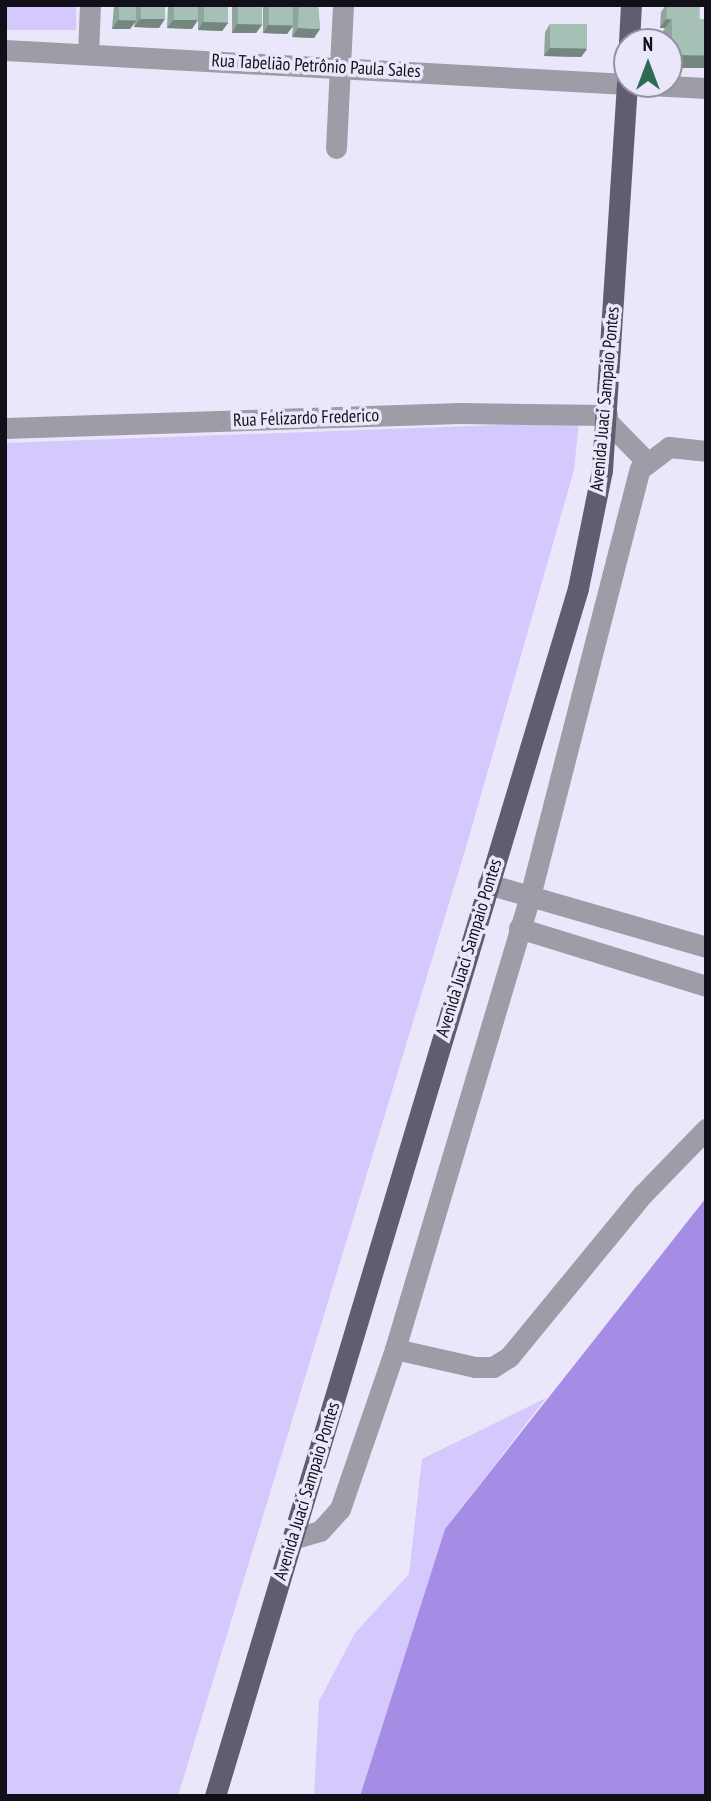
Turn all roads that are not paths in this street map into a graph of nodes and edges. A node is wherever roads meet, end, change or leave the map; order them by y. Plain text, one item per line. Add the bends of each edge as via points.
1 (90, 5) edge
2 (343, 5) edge
3 (631, 5) edge
4 (630, 28) edge
5 (5, 50) edge
6 (88, 54) junction
7 (340, 68) junction
8 (613, 82) edge
9 (683, 87) edge
10 (706, 88) edge
11 (627, 98) edge
12 (336, 148) dead end
13 (607, 417) junction
14 (5, 428) edge
15 (706, 451) edge
16 (648, 463) junction
17 (488, 884) junction
18 (530, 896) junction
19 (519, 928) junction
20 (706, 947) edge
21 (706, 986) edge
22 (706, 1129) edge
23 (395, 1349) junction
24 (292, 1539) junction
25 (215, 1796) edge

1 - 6 street
2 - 7 street
3 - 4 main road
5 - 6 street, Rua Tabelião Petrônio Paula Sales
6 - 7 street, Rua Tabelião Petrônio Paula Sales
7 - 8 street, Rua Tabelião Petrônio Paula Sales
7 - 12 street
9 - 10 street, Rua Tabelião Petrônio Paula Sales
11 - 13 main road, Avenida Juaci Sampaio Pontes
13 - 14 street, Rua Felizardo Frederico via 460,413
13 - 16 street
13 - 17 main road, Avenida Juaci Sampaio Pontes via 600,480 578,588
15 - 16 street via 669,447
16 - 18 street via 640,469
17 - 18 street
17 - 24 main road, Avenida Juaci Sampaio Pontes
18 - 19 street
18 - 20 street
19 - 21 street
19 - 23 street
22 - 23 street via 643,1194 509,1357 493,1367 475,1367
23 - 24 street via 340,1509 320,1531
24 - 25 main road, Avenida Juaci Sampaio Pontes

